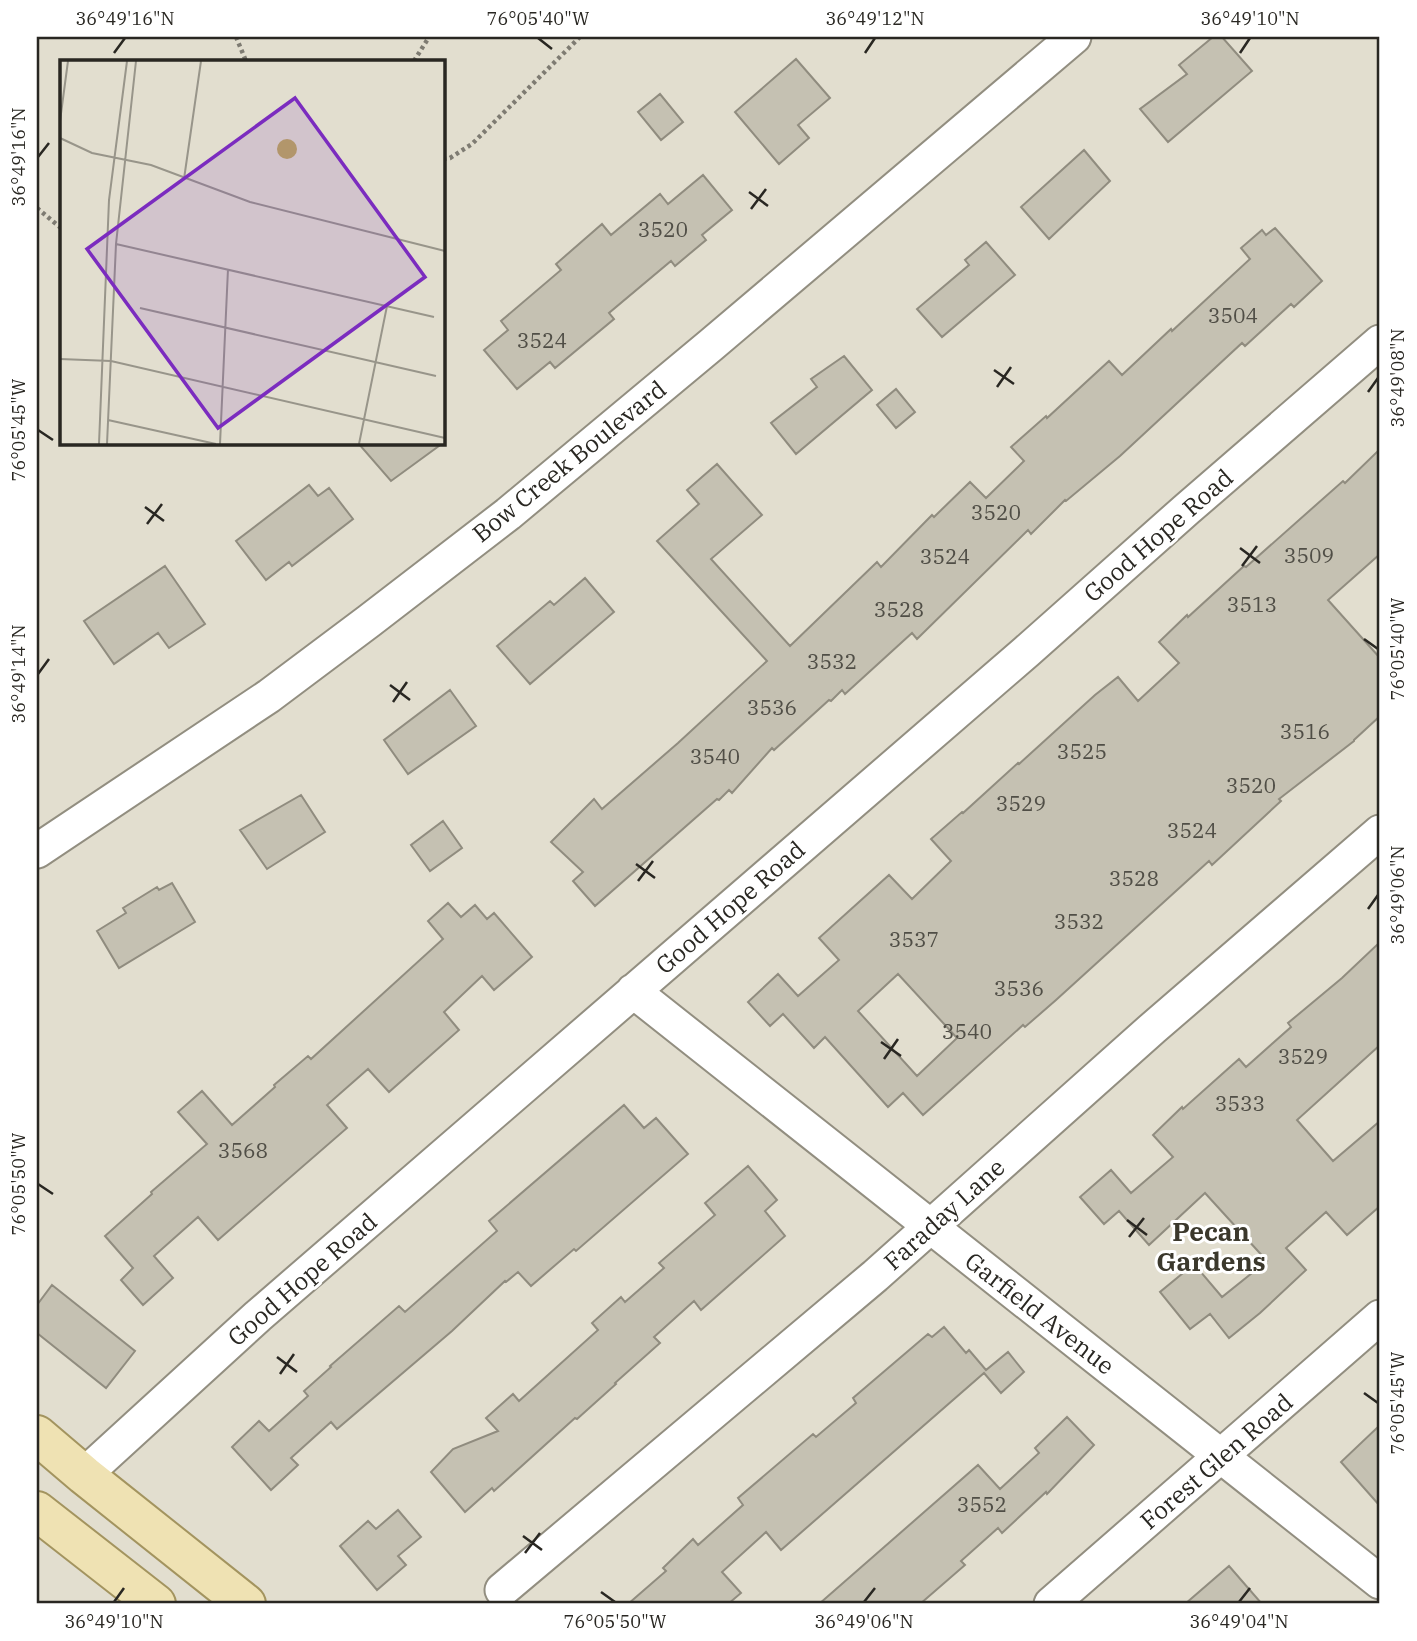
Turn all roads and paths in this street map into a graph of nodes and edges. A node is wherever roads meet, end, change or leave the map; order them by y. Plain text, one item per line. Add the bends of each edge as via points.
1 (236, 37) edge
2 (429, 37) edge
3 (579, 37) edge
4 (1074, 37) edge
5 (246, 60) edge
6 (415, 60) edge
7 (444, 159) edge
8 (37, 208) edge
9 (60, 227) edge
10 (1380, 342) edge
11 (1380, 832) edge
12 (37, 850) edge
13 (633, 991) junction
14 (931, 1226) junction
15 (1380, 1317) edge
16 (37, 1435) edge
17 (1221, 1456) junction
18 (84, 1475) junction
19 (37, 1511) edge
20 (1380, 1582) edge
21 (502, 1590) dead end
22 (156, 1604) edge
23 (246, 1604) edge
24 (1051, 1604) edge

1 - 5 path
2 - 6 path
3 - 7 path via 472,144
4 - 12 street, Bow Creek Boulevard via 508,514 269,696
8 - 9 path
10 - 13 street, Good Hope Road
11 - 14 street, Faraday Lane
13 - 14 street, Garfield Avenue
13 - 18 street, Good Hope Road via 258,1316
14 - 17 street, Garfield Avenue
14 - 21 street, Faraday Lane
15 - 17 street, Forest Glen Road
16 - 18 main road
17 - 20 street, Garfield Avenue
17 - 24 street, Forest Glen Road
18 - 23 main road
19 - 22 main road

